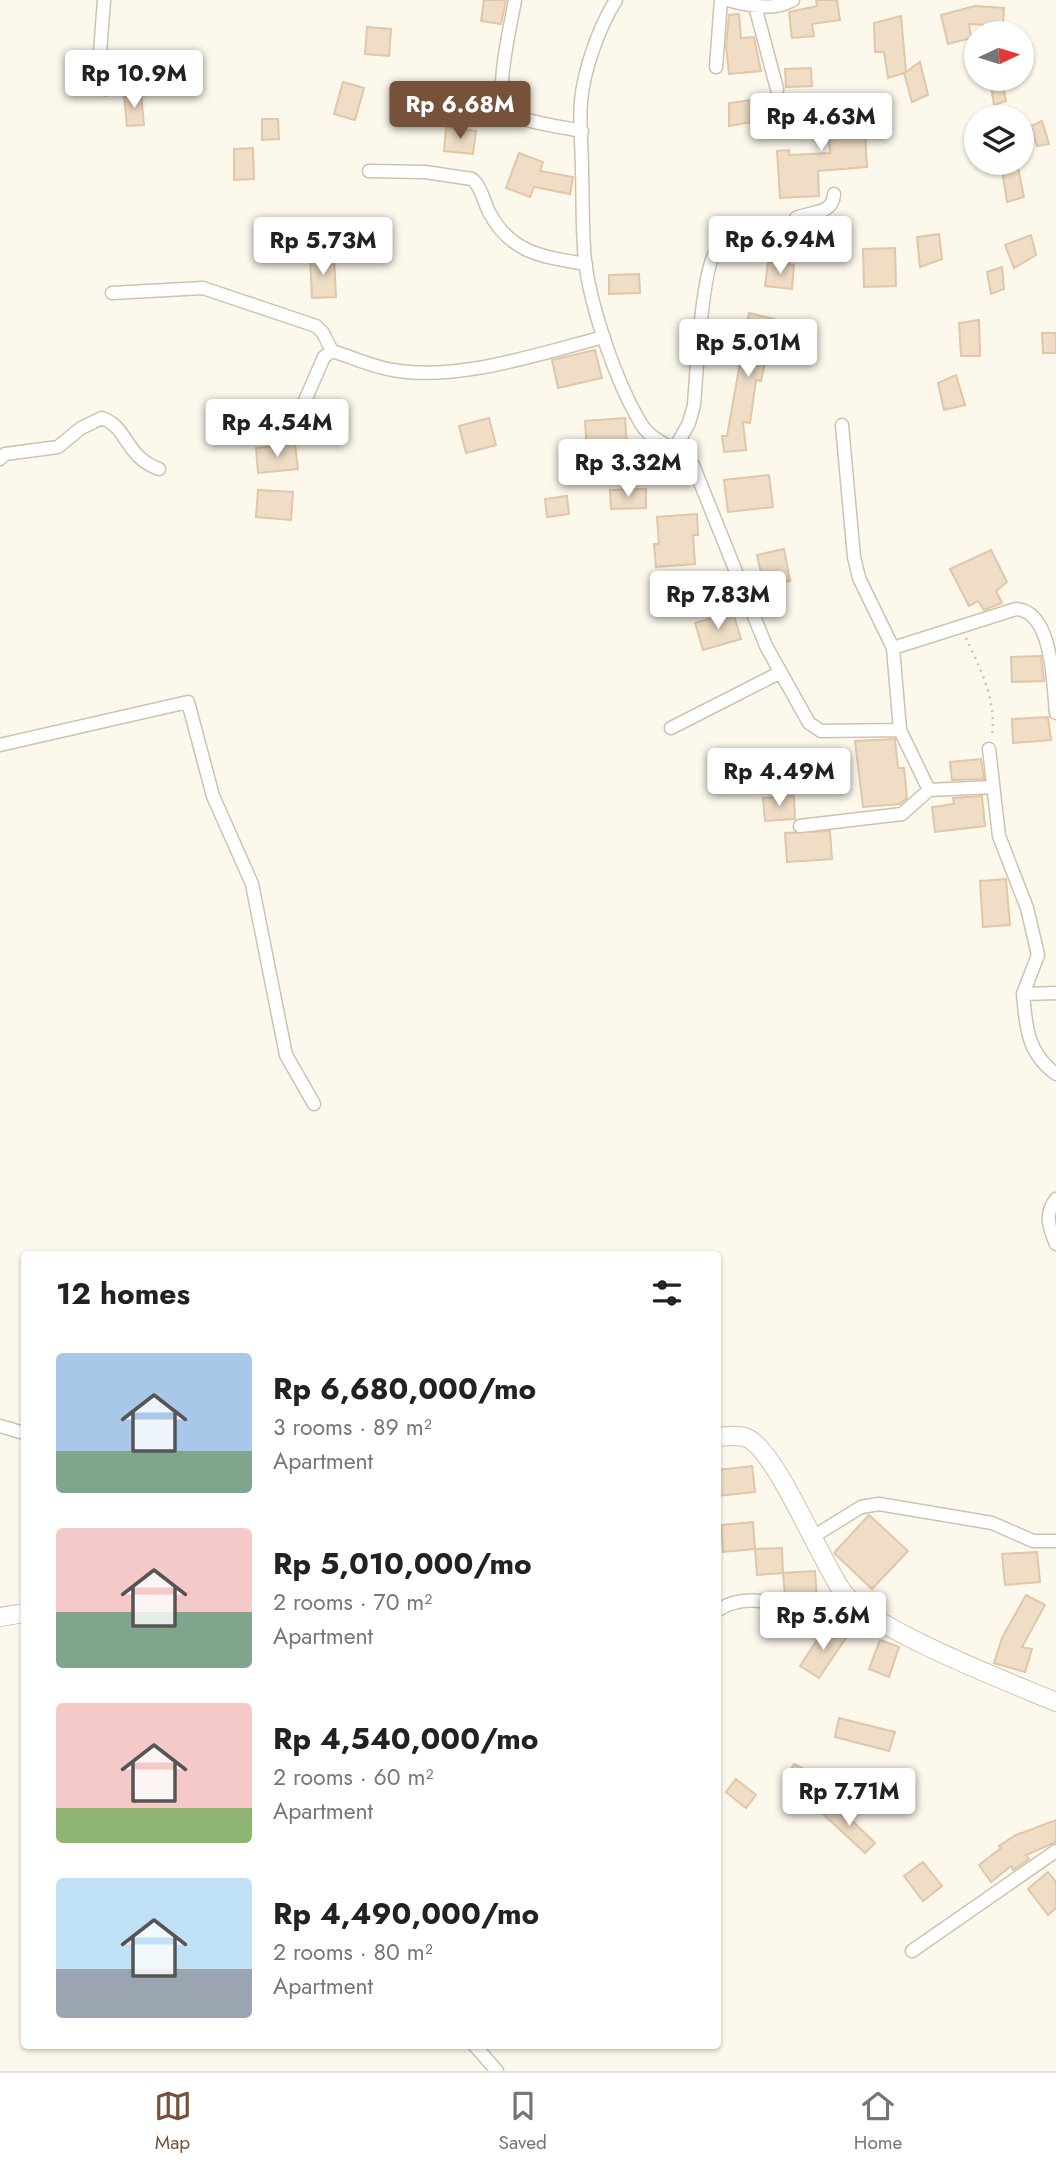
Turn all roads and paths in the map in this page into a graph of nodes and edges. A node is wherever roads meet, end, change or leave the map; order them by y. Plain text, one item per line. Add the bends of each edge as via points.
1 (104, 0) edge
2 (515, 0) edge
3 (616, 0) edge
4 (721, 0) edge
5 (727, 0) edge
6 (793, 0) edge
7 (777, 3) edge
8 (755, 5) junction
9 (716, 67) dead end
10 (105, 89) dead end
11 (776, 89) dead end
12 (409, 93) dead end
13 (507, 111) junction
14 (582, 131) junction
15 (369, 171) dead end
16 (834, 194) dead end
17 (586, 264) junction
18 (112, 293) dead end
19 (604, 337) junction
20 (332, 351) junction
21 (303, 405) dead end
22 (842, 425) dead end
23 (675, 448) junction
24 (0, 458) edge
25 (159, 469) dead end
26 (960, 625) junction
27 (893, 648) junction
28 (779, 673) junction
29 (1056, 713) edge
30 (671, 727) dead end
31 (900, 730) junction
32 (0, 745) edge
33 (989, 749) joint
34 (993, 787) junction
35 (929, 790) junction
36 (800, 826) dead end
37 (1056, 993) edge
38 (1023, 994) junction
39 (1056, 1074) edge
40 (314, 1104) dead end
41 (1056, 1199) edge
42 (1056, 1244) edge
43 (0, 1426) edge
44 (21, 1432) edge
45 (721, 1437) edge
46 (811, 1538) junction
47 (1056, 1541) edge
48 (855, 1604) junction
49 (721, 1609) edge
50 (21, 1613) edge
51 (0, 1616) edge
52 (1056, 1702) edge
53 (1056, 1851) edge
54 (912, 1951) dead end
55 (478, 2049) edge
56 (497, 2071) edge

1 - 10 street via 100,53
2 - 13 street via 503,73
3 - 14 street via 586,75
4 - 9 street
5 - 8 street
6 - 7 street
7 - 8 street
8 - 11 street
12 - 13 street
13 - 14 street
14 - 17 street
15 - 17 street via 472,179 497,228 511,240 531,254
16 - 23 street via 827,210 796,218 790,236 731,244 713,254 694,405
17 - 19 street
18 - 20 street via 203,288 316,327
19 - 20 street via 517,359 427,373 393,370
19 - 23 street via 641,426
20 - 21 street via 324,357
22 - 27 street via 853,556
23 - 28 street via 693,465 702,483
24 - 25 street via 58,447 81,428 103,418 118,429 142,463
26 - 27 street
26 - 29 street via 1016,609 1034,614 1044,634
26 - 33 path via 985,679 992,709
27 - 31 street
28 - 30 street
28 - 31 street via 814,729
31 - 35 street
32 - 40 street via 188,702 213,796 252,884 286,1055
33 - 34 street
34 - 35 street
34 - 38 street via 999,836 1036,940 1038,955
35 - 36 street via 902,814
37 - 38 street
38 - 39 street via 1027,1037 1033,1051
41 - 42 street via 1048,1212
43 - 44 street
45 - 46 street via 747,1437 766,1452
46 - 47 street via 861,1507 879,1504 992,1523 1033,1541
46 - 48 street via 829,1572
48 - 49 street via 815,1612 739,1599
48 - 52 street via 898,1630
50 - 51 street
53 - 54 street
55 - 56 street

